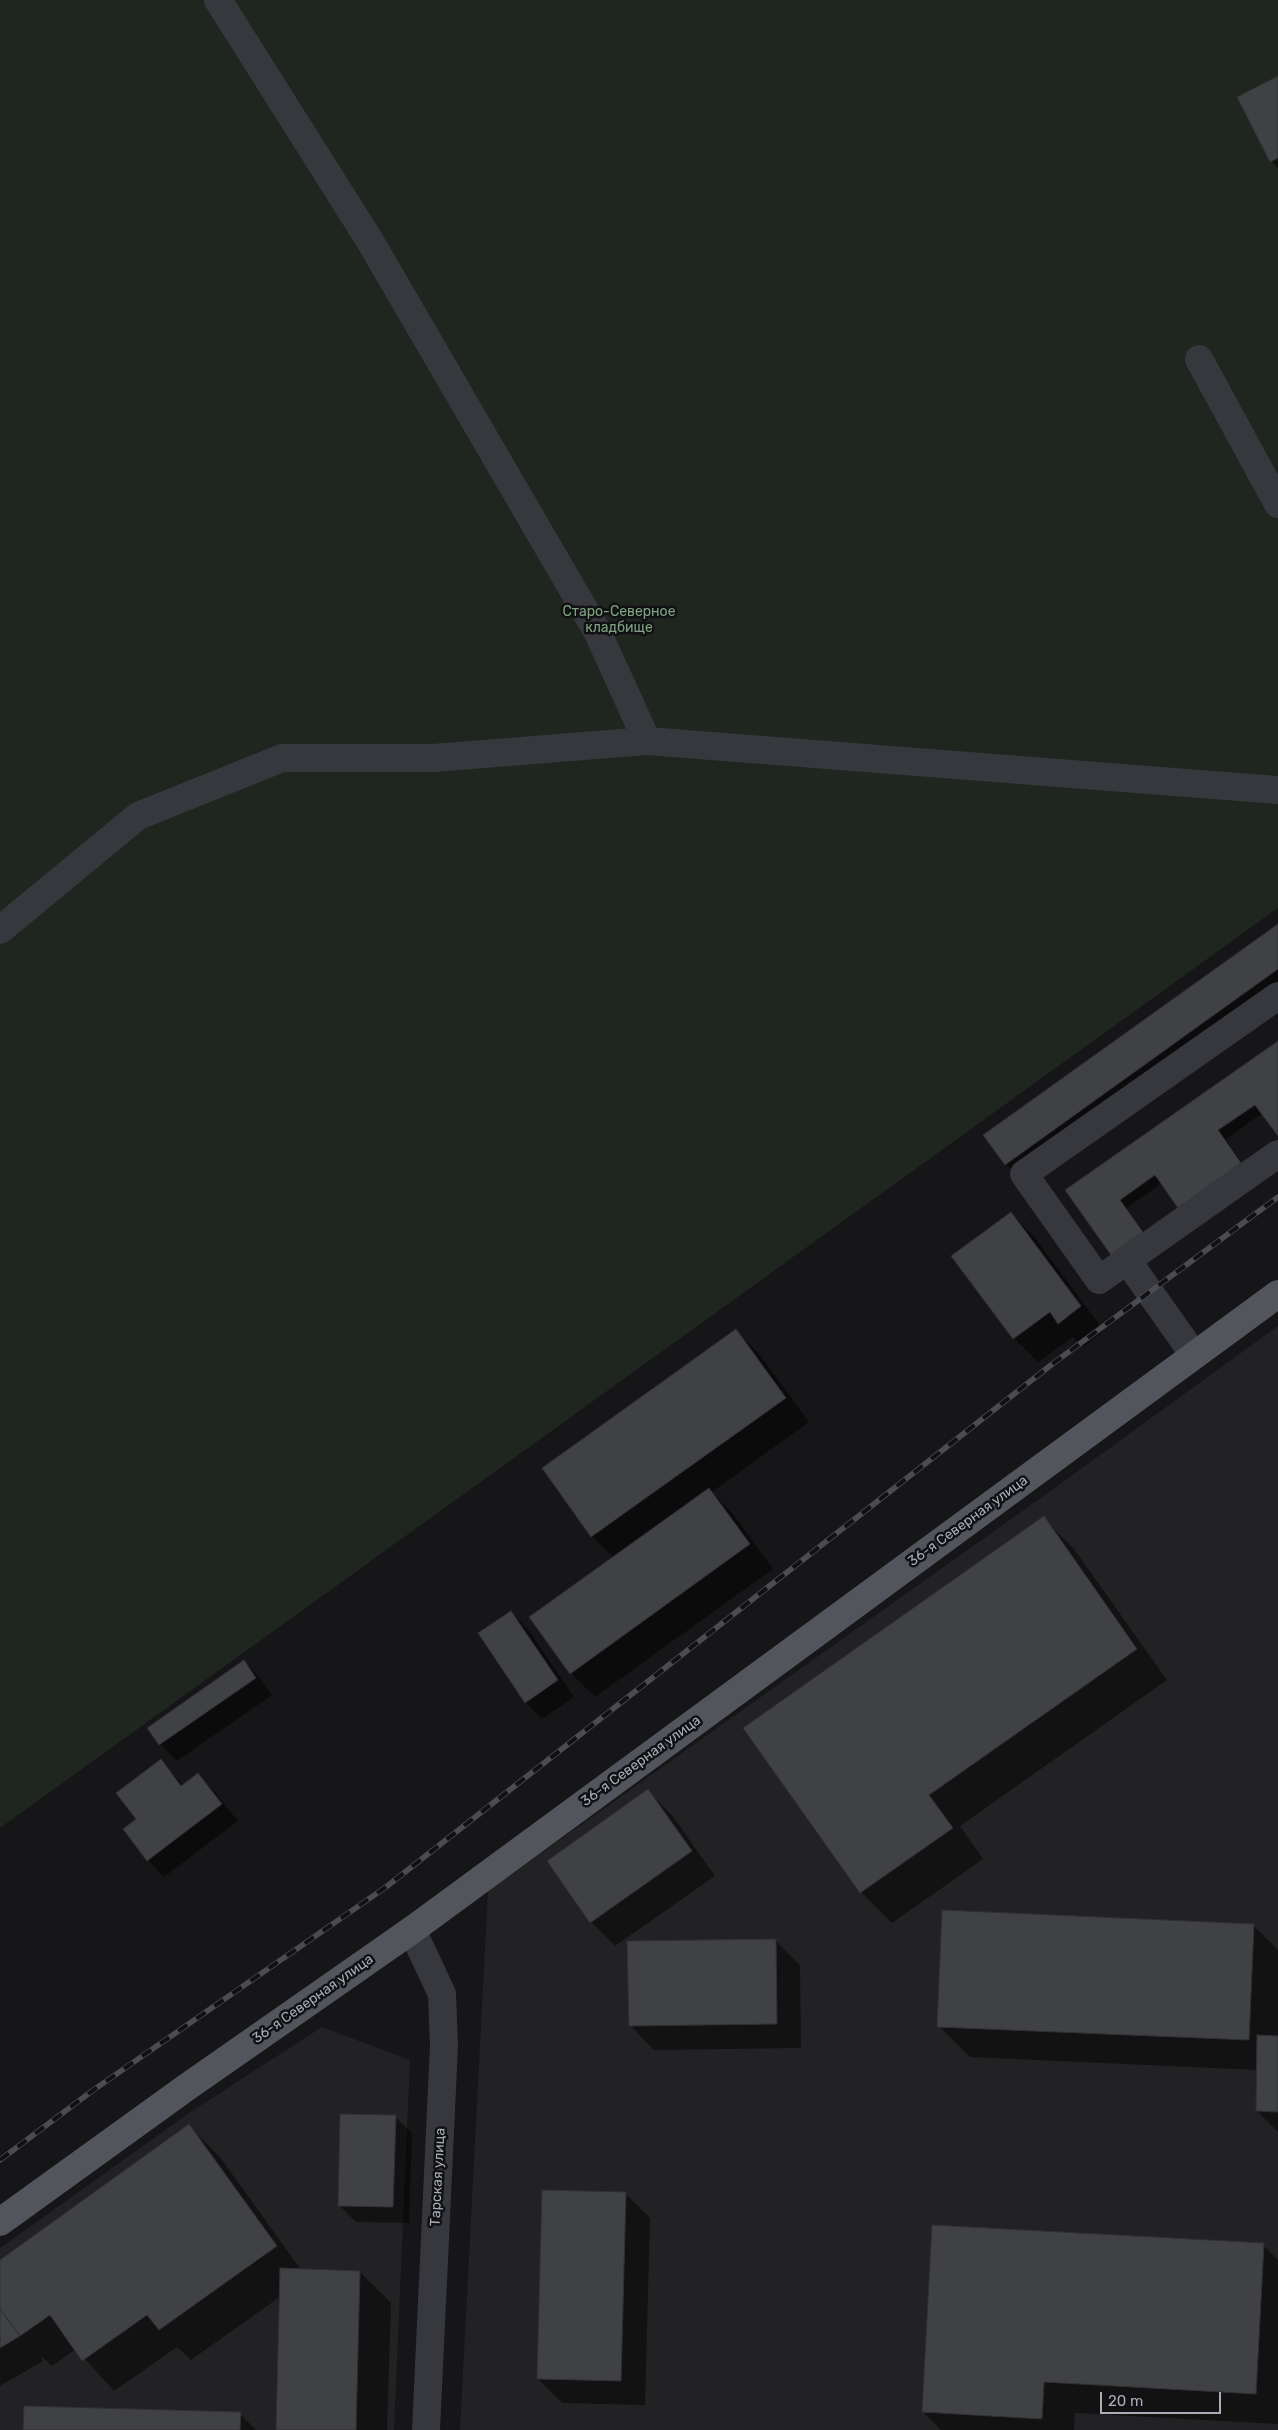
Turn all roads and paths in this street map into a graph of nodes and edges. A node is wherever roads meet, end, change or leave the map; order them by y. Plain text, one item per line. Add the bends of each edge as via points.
1 (218, 0) edge
2 (1199, 359) dead end
3 (1278, 504) edge
4 (647, 741) junction
5 (1278, 790) edge
6 (0, 930) edge
7 (1278, 996) edge
8 (1278, 1154) edge
9 (1127, 1260) junction
10 (1278, 1294) edge
11 (1194, 1355) junction
12 (412, 1930) junction
13 (0, 2222) edge
14 (426, 2430) edge

1 - 4 street via 370,241 594,625
2 - 3 street
4 - 5 street
4 - 6 street via 433,758 282,758 138,816
7 - 9 street via 1024,1174 1098,1280
8 - 9 street
9 - 11 street
10 - 11 main road, 36-я Северная улица
11 - 12 main road, 36-я Северная улица
12 - 13 main road, 36-я Северная улица
12 - 14 street, Тарская улица via 442,1994 444,2046

